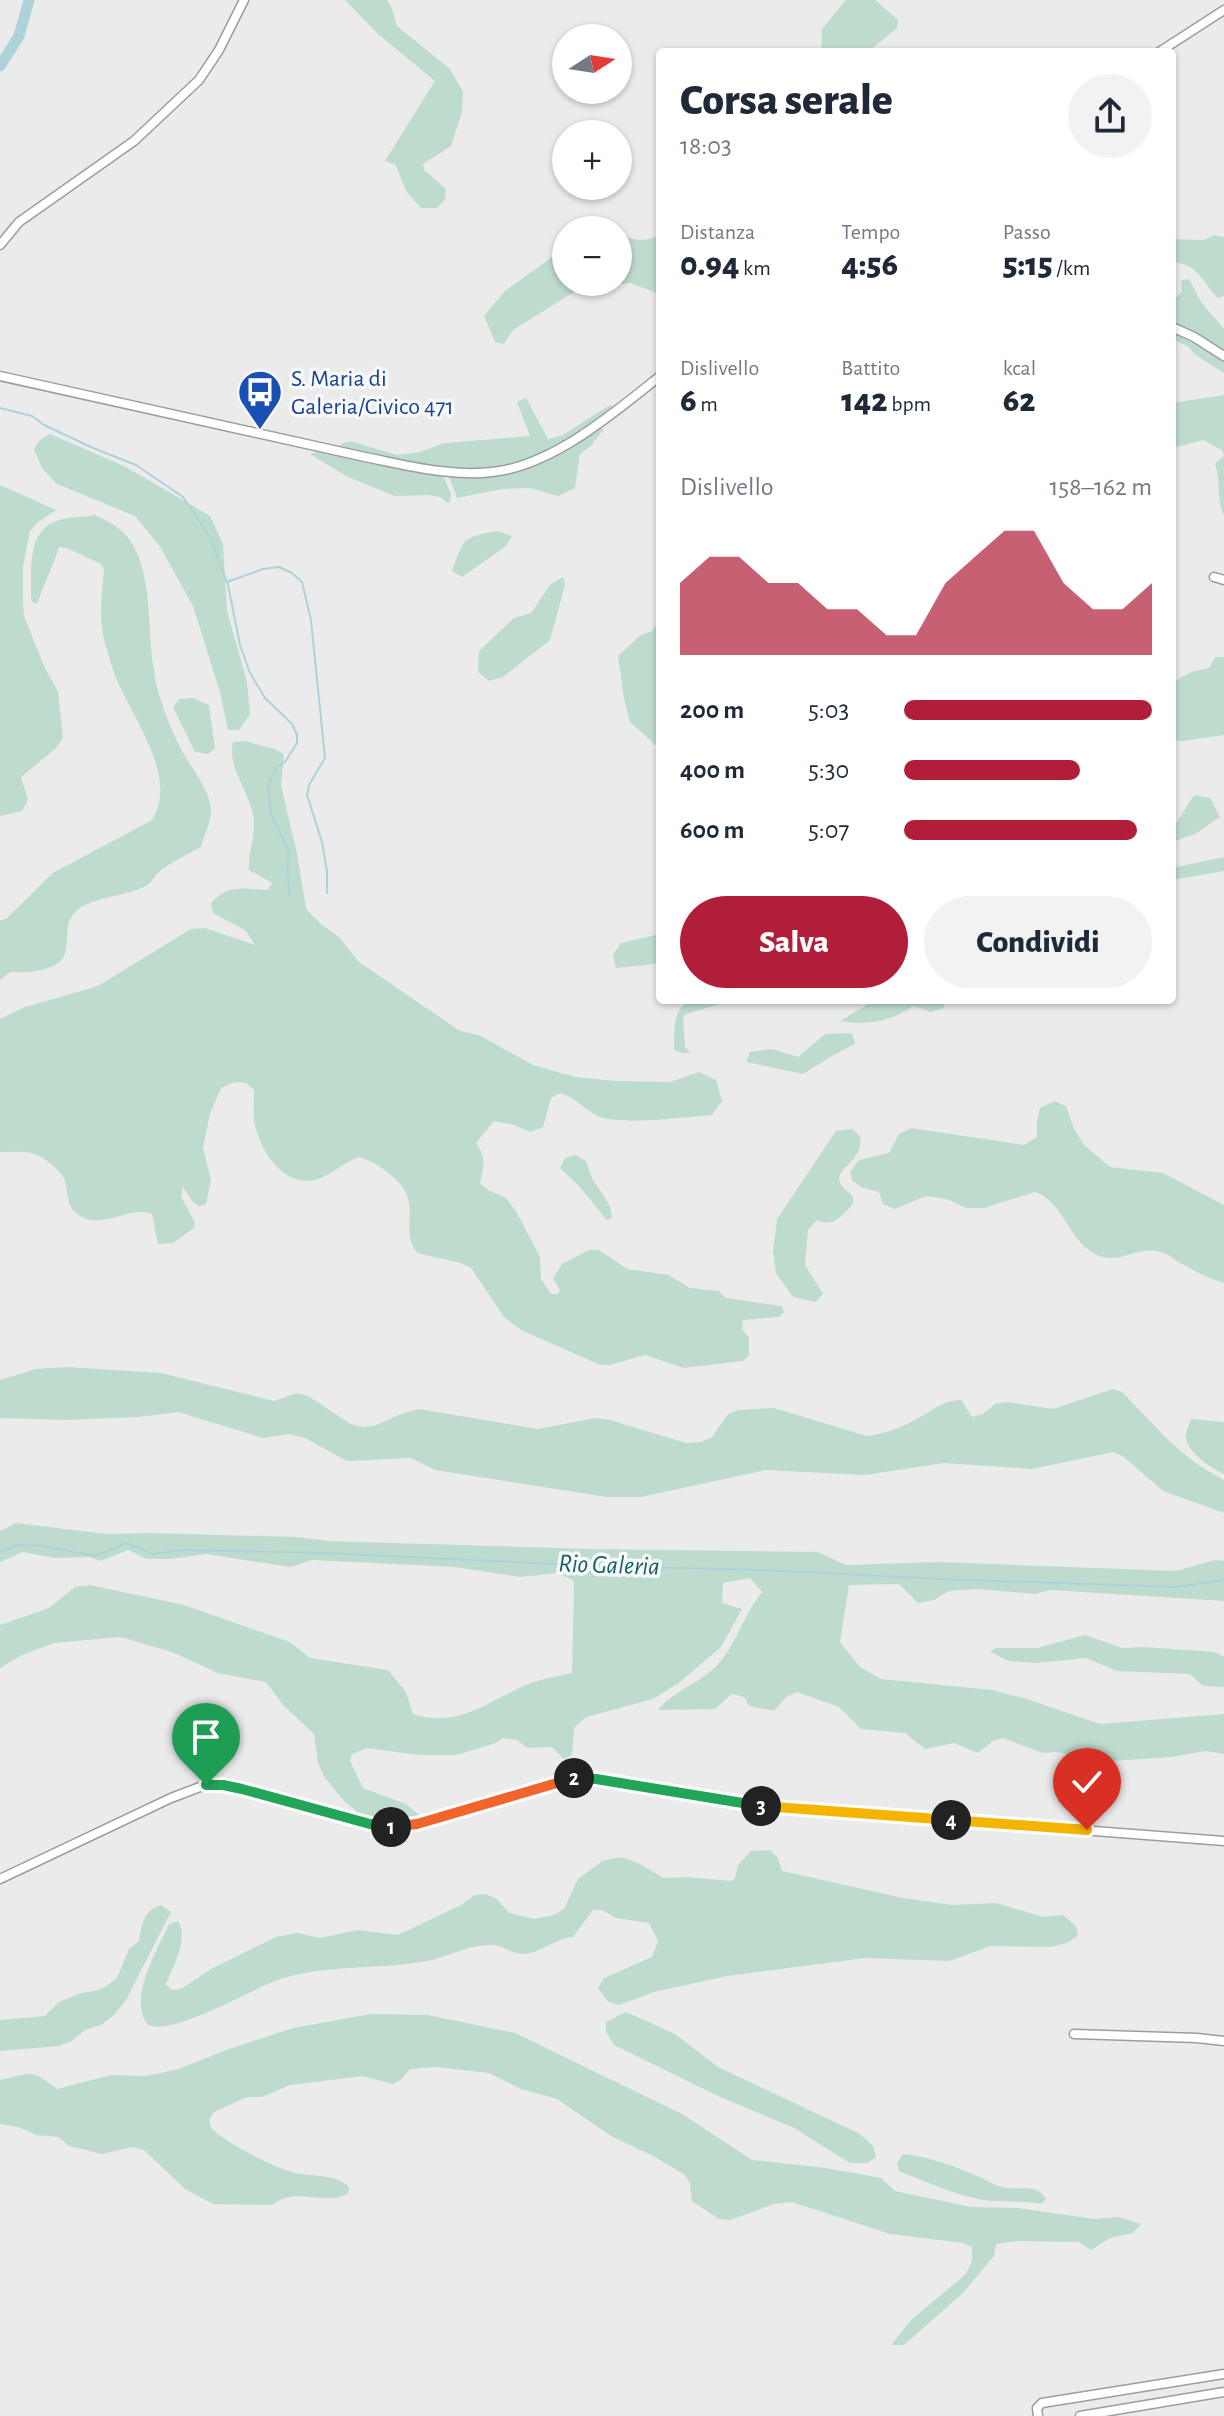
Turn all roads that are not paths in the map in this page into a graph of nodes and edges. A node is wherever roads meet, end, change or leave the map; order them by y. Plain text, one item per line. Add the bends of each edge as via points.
1 (244, 0) edge
2 (1224, 10) edge
3 (1165, 48) edge
4 (0, 245) edge
5 (1176, 329) edge
6 (1224, 356) edge
7 (0, 376) edge
8 (656, 379) edge
9 (1214, 577) dead end
10 (1224, 580) edge
11 (1224, 1841) edge
12 (0, 1879) edge
13 (1074, 2034) dead end
14 (1224, 2041) edge
15 (1224, 2374) edge
16 (1224, 2392) edge
17 (1038, 2416) edge
18 (1080, 2416) edge

1 - 4 street via 199,80 134,141 19,222
2 - 3 street
5 - 6 street
7 - 8 street via 365,457 469,473 507,470 541,457 591,428
9 - 10 street
11 - 12 street via 754,1805 581,1777 417,1824 387,1827 212,1784 191,1789
13 - 14 street
15 - 17 street via 1042,2403
16 - 18 street

